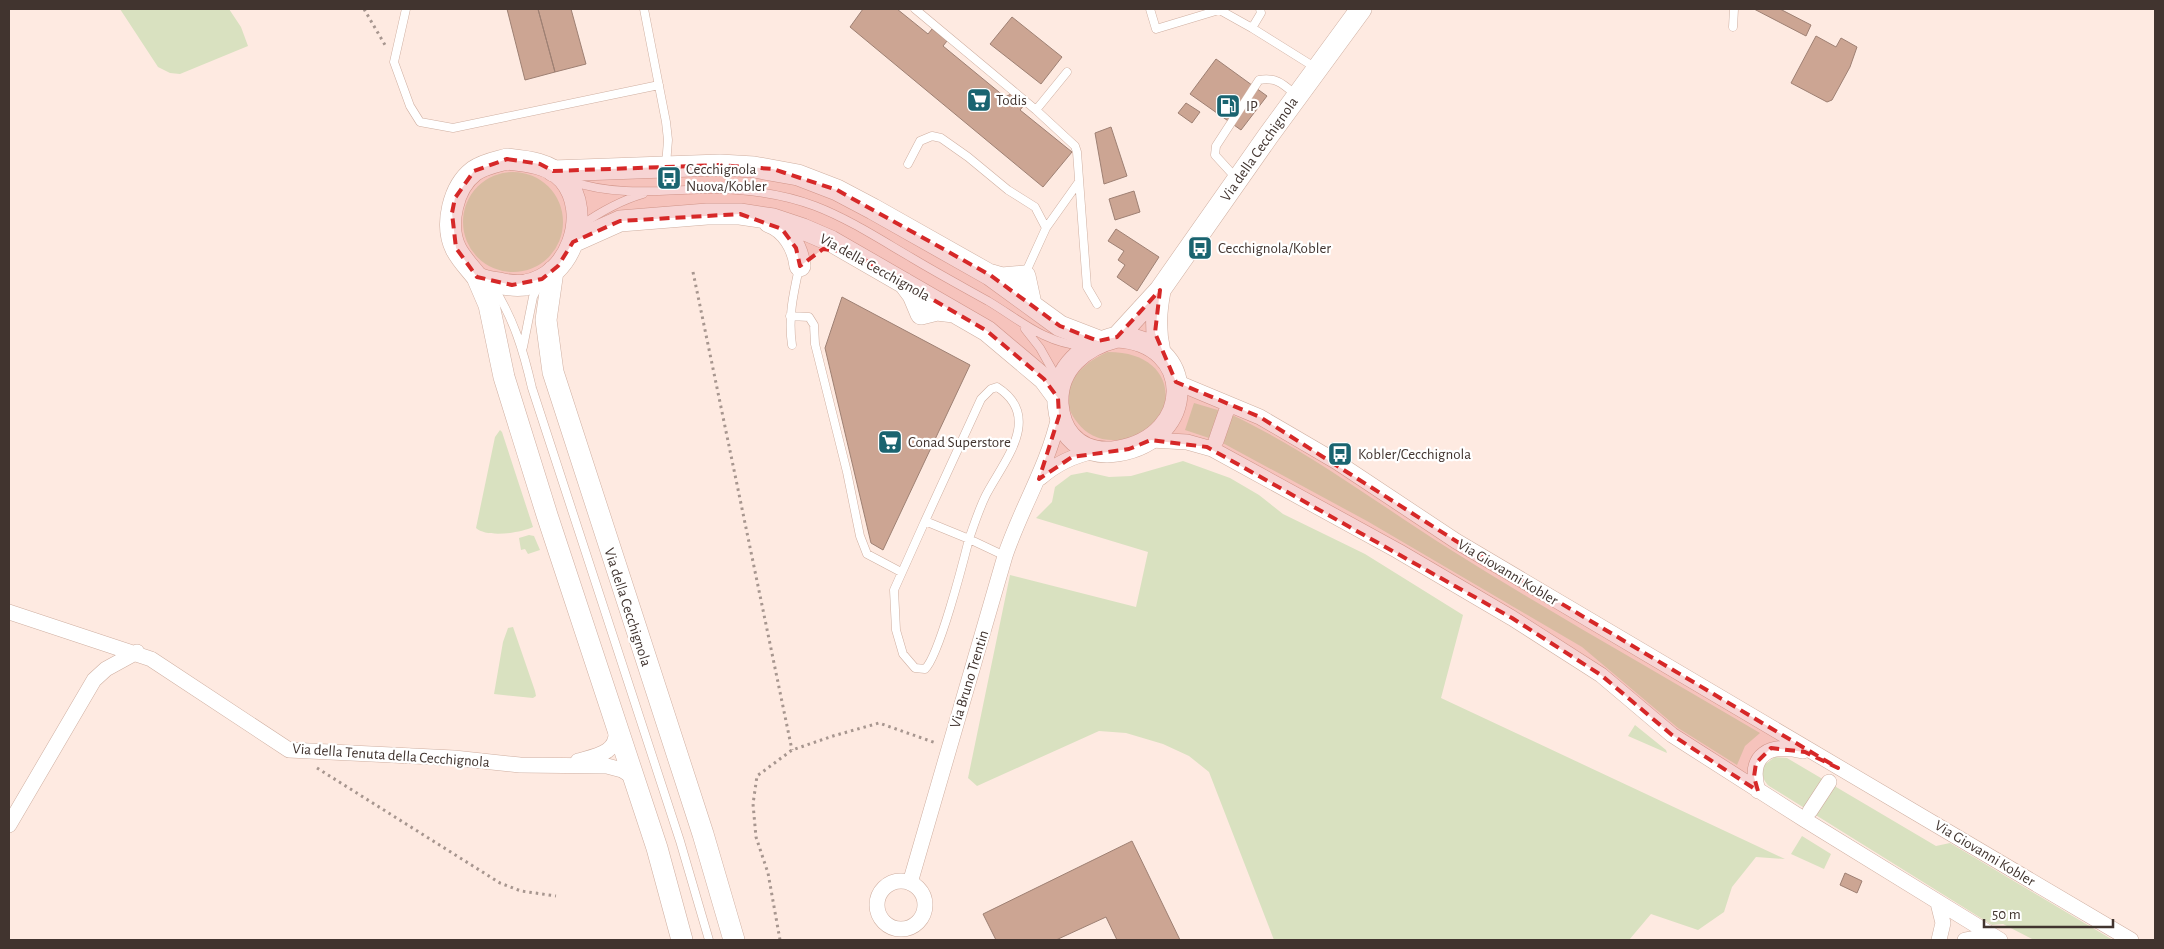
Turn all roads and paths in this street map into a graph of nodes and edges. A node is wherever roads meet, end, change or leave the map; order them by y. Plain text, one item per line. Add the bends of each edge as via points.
1 (364, 9) edge
2 (406, 9) edge
3 (644, 9) edge
4 (914, 9) edge
5 (1150, 9) edge
6 (1219, 9) edge
7 (1260, 9) edge
8 (1361, 9) edge
9 (1734, 9) edge
10 (1733, 27) dead end
11 (1252, 28) junction
12 (394, 62) junction
13 (1317, 70) junction
14 (1067, 72) dead end
15 (659, 85) junction
16 (1296, 96) junction
17 (1036, 110) junction
18 (908, 164) dead end
19 (666, 167) junction
20 (558, 174) junction
21 (1237, 180) junction
22 (1078, 182) junction
23 (647, 193) junction
24 (756, 217) junction
25 (1046, 228) junction
26 (575, 235) junction
27 (851, 252) junction
28 (800, 266) junction
29 (693, 272) dead end
30 (548, 275) junction
31 (990, 275) junction
32 (1025, 276) junction
33 (483, 279) junction
34 (1160, 290) junction
35 (1031, 304) junction
36 (1097, 304) dead end
37 (790, 316) junction
38 (1022, 325) junction
39 (1102, 342) junction
40 (792, 345) dead end
41 (522, 348) junction
42 (1160, 352) junction
43 (1176, 382) junction
44 (1059, 399) junction
45 (1226, 412) dead end
46 (1151, 440) junction
47 (1216, 441) dead end
48 (1096, 451) junction
49 (1039, 479) junction
50 (926, 520) junction
51 (969, 539) junction
52 (1005, 556) junction
53 (901, 572) junction
54 (9, 612) edge
55 (137, 652) junction
56 (616, 726) junction
57 (948, 747) junction
58 (792, 750) junction
59 (567, 764) junction
60 (314, 766) dead end
61 (1838, 768) junction
62 (1829, 782) dead end
63 (636, 788) junction
64 (1758, 791) junction
65 (1810, 811) dead end
66 (9, 825) edge
67 (910, 883) junction
68 (556, 896) dead end
69 (1938, 903) junction
70 (909, 934) edge
71 (1995, 938) edge
72 (682, 940) edge
73 (709, 940) edge
74 (734, 940) edge
75 (780, 940) edge
76 (1939, 940) edge
77 (1965, 940) edge
78 (2131, 940) edge

1 - 12 path
2 - 12 lane
3 - 15 lane
4 - 17 lane
5 - 6 lane via 1156,29
6 - 11 lane
7 - 11 lane
8 - 13 street, Via della Cecchignola
9 - 10 lane
11 - 13 lane
12 - 15 lane via 410,106 420,122 453,128
13 - 16 street, Via della Cecchignola
14 - 17 lane
15 - 19 lane via 668,140
16 - 21 street, Via della Cecchignola
16 - 21 lane via 1279,81 1260,80 1216,146 1215,155
17 - 22 lane via 1074,146
18 - 25 lane via 920,141 932,136 941,138 1035,207
19 - 20 street
19 - 31 street via 736,165 798,175 845,194
20 - 23 lane, Via della Cecchignola via 583,185
20 - 26 street via 573,194
20 - 33 street via 533,162 507,159 474,171 463,184 455,198 451,230 456,248
21 - 34 street, Via della Cecchignola
22 - 25 lane
22 - 36 lane via 1087,287
23 - 26 lane, Via della Cecchignola via 599,212
23 - 38 lane, Via della Cecchignola via 735,190 763,193 814,206 990,302
24 - 26 street, Via della Cecchignola via 707,214 620,221
24 - 27 street, Via della Cecchignola via 803,229
24 - 28 street via 782,229 796,248
25 - 32 lane
26 - 30 street via 567,254
27 - 28 street via 823,249
27 - 44 street, Via della Cecchignola via 902,281 913,295 921,314 937,310 955,312 1006,345 1044,379
28 - 37 lane
29 - 58 path
30 - 33 street via 519,285
30 - 41 lane, Via della Cecchignola via 533,297
30 - 74 street, Via della Cecchignola via 546,320 553,372 703,834
31 - 32 street via 1002,278
31 - 35 street
32 - 35 street
33 - 41 lane, Via della Cecchignola via 509,311
33 - 56 street via 504,377
34 - 39 street, Via della Cecchignola
34 - 42 street, Via della Cecchignola via 1155,334
35 - 39 street via 1072,333
37 - 40 lane
37 - 53 lane via 809,317 814,325 815,344 867,554
38 - 39 lane, Via della Cecchignola via 1058,342
38 - 44 lane, Via della Cecchignola via 1040,348
39 - 42 street via 1140,340
39 - 44 street via 1068,366
41 - 73 lane, Via della Cecchignola via 532,388 680,841
42 - 43 street via 1172,368
43 - 46 street via 1177,400 1173,414
43 - 61 street, Via Giovanni Kobler via 1260,417 1337,462 1456,541
44 - 48 street via 1070,436
44 - 49 street, Via Bruno Trentin via 1051,448
45 - 47 street
46 - 48 street via 1122,450
46 - 64 street via 1187,442 1212,448 1406,556 1601,674 1672,735
48 - 49 street, Via Bruno Trentin via 1066,460
49 - 52 street, Via Bruno Trentin via 1023,507
50 - 51 lane
50 - 51 lane via 981,399 997,387 1012,400 1018,436 984,498
50 - 53 lane
51 - 52 lane
51 - 53 lane via 930,664 924,669 915,668 903,654 896,630 894,590
52 - 57 street, Via Bruno Trentin
54 - 55 street, Via della Tenuta della Cecchignola
55 - 59 street, Via della Tenuta della Cecchignola via 167,667 289,750 454,758 520,765
55 - 66 street via 94,680
56 - 59 street, Via della Tenuta della Cecchignola via 614,744 604,754
56 - 63 street
57 - 58 path via 879,723
57 - 67 street, Via Bruno Trentin
58 - 75 path via 758,776 753,804 756,836 768,873
59 - 63 street, Via della Tenuta della Cecchignola via 622,770 630,775
60 - 68 path via 500,883 521,891
61 - 64 street, Via Giovanni Kobler via 1804,752 1786,747 1771,748 1756,763 1754,777
61 - 78 street, Via Giovanni Kobler
62 - 65 street
63 - 72 street via 657,848
64 - 69 street
67 - 70 street via 924,897 925,906
67 - 70 street via 890,884 878,899 881,918 888,925
69 - 71 street
69 - 76 street via 1943,924
71 - 77 street

